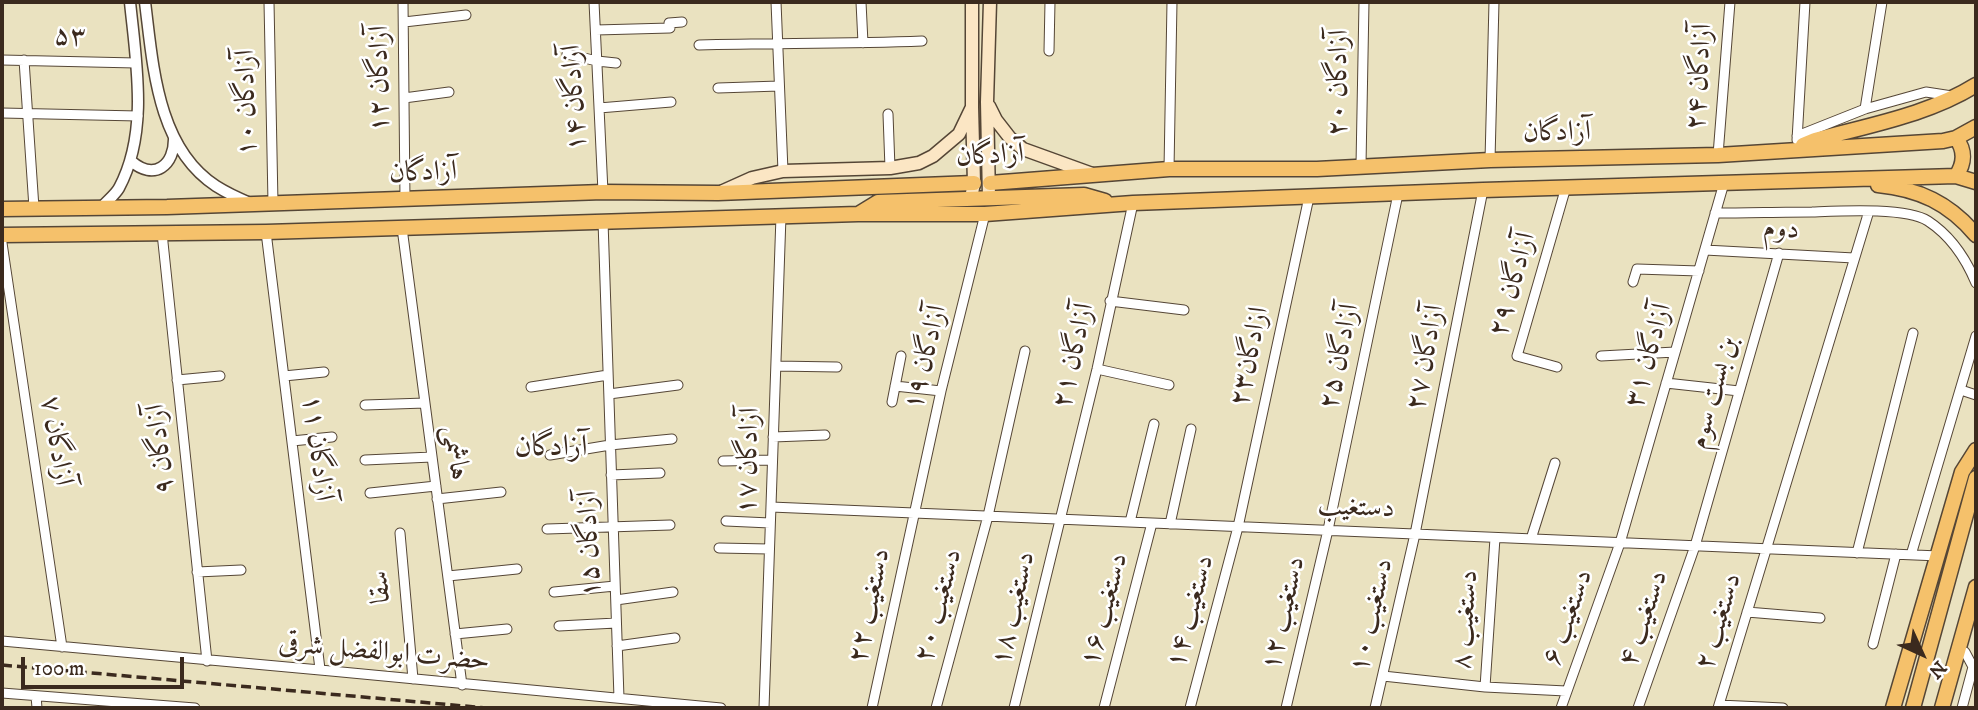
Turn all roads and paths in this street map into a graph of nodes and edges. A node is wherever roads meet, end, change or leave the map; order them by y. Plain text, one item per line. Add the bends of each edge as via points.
1 (130, 2) edge
2 (145, 2) edge
3 (269, 2) edge
4 (404, 2) edge
5 (594, 2) edge
6 (776, 2) edge
7 (861, 2) edge
8 (972, 2) edge
9 (990, 2) edge
10 (1050, 2) edge
11 (1172, 2) edge
12 (1364, 2) edge
13 (1494, 2) edge
14 (1730, 2) edge
15 (1805, 2) edge
16 (1882, 2) edge
17 (466, 15) dead end
18 (404, 22) junction
19 (681, 22) dead end
20 (596, 30) junction
21 (922, 41) dead end
22 (778, 42) junction
23 (863, 43) junction
24 (699, 45) dead end
25 (1051, 51) dead end
26 (567, 54) dead end
27 (2, 60) edge
28 (24, 60) junction
29 (597, 61) junction
30 (136, 63) junction
31 (616, 63) dead end
32 (1976, 85) edge
33 (779, 86) junction
34 (718, 88) dead end
35 (449, 92) dead end
36 (1958, 96) junction
37 (404, 98) junction
38 (671, 102) dead end
39 (987, 102) junction
40 (972, 107) junction
41 (599, 108) junction
42 (1865, 109) junction
43 (2, 113) edge
44 (28, 113) junction
45 (888, 114) dead end
46 (138, 116) junction
47 (1976, 127) edge
48 (174, 137) junction
49 (1956, 138) junction
50 (1796, 143) junction
51 (1718, 155) junction
52 (1490, 160) junction
53 (131, 161) junction
54 (1360, 165) junction
55 (890, 168) junction
56 (1169, 169) junction
57 (783, 171) junction
58 (1096, 175) junction
59 (1956, 176) junction
60 (1821, 179) junction
61 (1976, 182) edge
62 (974, 183) junction
63 (1724, 183) junction
64 (1566, 187) junction
65 (989, 190) junction
66 (1483, 190) junction
67 (603, 192) junction
68 (718, 193) junction
69 (555, 194) junction
70 (1398, 194) junction
71 (505, 195) junction
72 (1309, 197) junction
73 (971, 198) junction
74 (405, 199) junction
75 (273, 203) junction
76 (1133, 203) junction
77 (253, 204) junction
78 (1117, 205) junction
79 (34, 208) junction
80 (101, 208) junction
81 (2, 209) edge
82 (1868, 211) junction
83 (1715, 213) junction
84 (547, 214) junction
85 (858, 214) junction
86 (985, 214) junction
87 (781, 216) junction
88 (603, 221) junction
89 (502, 224) junction
90 (402, 228) junction
91 (267, 232) junction
92 (162, 233) junction
93 (2, 235) edge
94 (1976, 235) edge
95 (2, 243) edge
96 (1705, 250) junction
97 (1779, 253) junction
98 (1854, 258) junction
99 (1699, 271) junction
100 (1633, 282) dead end
101 (1976, 283) edge
102 (1110, 301) junction
103 (1184, 310) dead end
104 (1913, 333) dead end
105 (1976, 336) edge
106 (1025, 351) dead end
107 (1675, 352) junction
108 (901, 356) dead end
109 (1601, 356) dead end
110 (776, 366) junction
111 (837, 367) dead end
112 (1557, 367) dead end
113 (1097, 369) junction
114 (324, 372) dead end
115 (608, 375) junction
116 (220, 376) dead end
117 (284, 376) junction
118 (177, 380) junction
119 (1666, 383) junction
120 (678, 385) dead end
121 (1169, 385) dead end
122 (895, 386) junction
123 (531, 387) dead end
124 (1961, 390) junction
125 (942, 391) junction
126 (1739, 391) junction
127 (609, 394) junction
128 (1976, 395) edge
129 (425, 402) junction
130 (892, 402) dead end
131 (365, 405) dead end
132 (1154, 424) dead end
133 (1191, 429) dead end
134 (825, 435) dead end
135 (332, 437) dead end
136 (773, 437) junction
137 (672, 439) dead end
138 (292, 440) junction
139 (610, 445) junction
140 (1976, 450) edge
141 (550, 455) dead end
142 (432, 457) junction
143 (365, 460) dead end
144 (772, 460) junction
145 (723, 461) dead end
146 (1555, 463) dead end
147 (660, 473) dead end
148 (611, 475) junction
149 (1976, 478) edge
150 (436, 486) junction
151 (501, 492) dead end
152 (370, 493) dead end
153 (438, 499) junction
154 (771, 507) junction
155 (914, 513) junction
156 (988, 516) junction
157 (1059, 519) junction
158 (726, 521) dead end
159 (1130, 522) junction
160 (770, 523) junction
161 (1152, 523) junction
162 (1170, 524) junction
163 (670, 525) dead end
164 (613, 527) junction
165 (1238, 527) junction
166 (547, 529) dead end
167 (1328, 530) junction
168 (400, 533) dead end
169 (1415, 534) junction
170 (1495, 538) junction
171 (1531, 539) junction
172 (1620, 543) junction
173 (1695, 546) junction
174 (719, 548) dead end
175 (769, 549) junction
176 (1766, 549) junction
177 (1857, 552) junction
178 (1896, 554) junction
179 (1911, 555) junction
180 (1938, 556) junction
181 (517, 569) dead end
182 (241, 570) dead end
183 (197, 572) junction
184 (448, 576) junction
185 (615, 586) junction
186 (1976, 587) edge
187 (555, 592) dead end
188 (673, 592) dead end
189 (615, 600) junction
190 (1747, 612) junction
191 (1976, 613) edge
192 (1820, 618) dead end
193 (616, 623) junction
194 (559, 626) dead end
195 (507, 629) dead end
196 (455, 634) junction
197 (675, 638) dead end
198 (2, 641) edge
199 (1873, 644) dead end
200 (617, 646) junction
201 (62, 647) junction
202 (1965, 652) junction
203 (207, 661) junction
204 (320, 669) junction
205 (1383, 676) junction
206 (413, 679) junction
207 (462, 685) junction
208 (1485, 687) junction
209 (1566, 691) junction
210 (2, 694) edge
211 (36, 696) junction
212 (619, 698) junction
213 (1719, 706) edge
214 (37, 708) edge
215 (195, 708) edge
216 (721, 708) edge
217 (764, 708) edge
218 (872, 708) edge
219 (936, 708) edge
220 (1014, 708) edge
221 (1104, 708) edge
222 (1189, 708) edge
223 (1286, 708) edge
224 (1375, 708) edge
225 (1561, 708) edge
226 (1637, 708) edge
227 (1783, 708) edge
228 (1893, 708) edge
229 (1913, 708) edge
230 (1942, 708) edge
231 (1949, 708) edge
232 (1962, 708) edge

1 - 30 street
2 - 48 street via 153,64
3 - 75 street, ۱۰ آزادگان
4 - 18 street, ۱۲ آزادگان
5 - 20 street, ۱۴ آزادگان
6 - 22 street
7 - 23 street
8 - 40 main road
9 - 39 main road
10 - 25 street
11 - 56 street
12 - 54 street, ۲۰ آزادگان
13 - 52 street
14 - 51 street, ۲۴ آزادگان
15 - 50 street
16 - 42 street
17 - 18 street
18 - 37 street, ۱۲ آزادگان
19 - 20 street via 669,23 670,28
20 - 29 street, ۱۴ آزادگان
21 - 23 street
22 - 23 street
22 - 24 street
22 - 33 street
26 - 29 street
27 - 28 street, ۵۳
28 - 30 street, ۵۳
28 - 44 street
29 - 31 street
29 - 41 street, ۱۴ آزادگان
30 - 46 street
32 - 36 main road
33 - 34 street
33 - 57 street
35 - 37 street
36 - 42 street via 1926,92
36 - 50 main road via 1909,115
37 - 74 street, ۱۲ آزادگان
38 - 41 street
39 - 58 main road via 996,120 1023,149
39 - 65 main road
40 - 55 main road via 959,134 933,156
40 - 62 main road
41 - 67 street, ۱۴ آزادگان
42 - 50 street
43 - 44 street
44 - 46 street
44 - 79 street
45 - 55 street
46 - 53 street
47 - 49 main road, آزادگان
48 - 53 street via 170,159 162,167 141,170
48 - 77 street via 196,169 215,185
49 - 50 main road, آزادگان
49 - 59 main road via 1964,156
50 - 51 main road, آزادگان
51 - 52 main road, آزادگان
52 - 54 main road, آزادگان
53 - 80 street via 118,190
54 - 56 main road, آزادگان
55 - 57 main road
56 - 58 main road, آزادگان
57 - 68 main road
58 - 65 main road, آزادگان
59 - 60 main road, آزادگان
59 - 61 main road, آزادگان
60 - 63 main road, آزادگان
60 - 94 main road via 1892,186 1935,199
62 - 65 main road, آزادگان
62 - 68 main road, آزادگان
62 - 73 main road
63 - 64 main road, آزادگان
63 - 83 street, ۳۱ آزادگان
64 - 66 main road, آزادگان
64 - 112 street, ۲۹ آزادگان via 1517,356
65 - 73 main road
65 - 78 main road via 1084,195
66 - 70 main road, آزادگان
66 - 169 street, ۲۷ آزادگان
67 - 68 main road, آزادگان
67 - 69 main road, آزادگان
69 - 71 main road, آزادگان
69 - 84 main road via 549,198
70 - 72 main road, آزادگان
70 - 167 street, ۲۵ آزادگان
71 - 74 main road, آزادگان
71 - 89 main road via 514,209
72 - 76 main road, آزادگان
72 - 165 street, ۲۳ازادگان
73 - 85 main road via 878,202
74 - 75 main road, آزادگان
75 - 77 main road, آزادگان
76 - 78 main road, آزادگان
76 - 102 street, ۲۱ آزادگان
77 - 80 main road, آزادگان
78 - 86 main road, آزادگان
79 - 80 main road, آزادگان
79 - 81 main road, آزادگان
82 - 83 street
82 - 98 street, دستغیب ۲
82 - 101 street via 1926,220 1951,241
83 - 96 street, ۳۱ آزادگان
84 - 88 main road, آزادگان
84 - 89 main road, آزادگان
85 - 86 main road, آزادگان
85 - 87 main road, آزادگان
86 - 125 street, ۱۹ آزادگان
87 - 88 main road, آزادگان
87 - 110 street, ۱۷ آزادگان
88 - 115 street, ۱۵ آزادگان
89 - 90 main road, آزادگان
90 - 91 main road, آزادگان
90 - 129 street, هاشمی
91 - 92 main road, آزادگان
91 - 117 street, ۱۱ آزادگان
92 - 93 main road, آزادگان
92 - 118 street, ۹ آزادگان
95 - 201 street, ۷ آزادگان
96 - 97 street, دوم
96 - 99 street, ۳۱ آزادگان
97 - 98 street, دوم
97 - 126 street, بن بست سوم
98 - 176 street, دستغیب ۲
99 - 100 street via 1637,269
99 - 107 street, ۳۱ آزادگان
102 - 103 street
102 - 113 street, ۲۱ آزادگان
104 - 177 street
105 - 124 street
106 - 156 street, دستغیب ۲۰
107 - 109 street
107 - 119 street, ۳۱ آزادگان
108 - 122 street
110 - 111 street
110 - 136 street, ۱۷ آزادگان
113 - 121 street
113 - 157 street, ۲۱ آزادگان
114 - 117 street
115 - 123 street
115 - 127 street, ۱۵ آزادگان
116 - 118 street
117 - 138 street, ۱۱ آزادگان
118 - 183 street, ۹ آزادگان
119 - 126 street
119 - 172 street, ۳۱ آزادگان
120 - 127 street
122 - 125 street
122 - 130 street
124 - 128 street
124 - 179 street
125 - 155 street, ۱۹ آزادگان
126 - 173 street, بن بست سوم
127 - 139 street, ۱۵ آزادگان
129 - 131 street
129 - 142 street, هاشمی
132 - 159 street
133 - 162 street
134 - 136 street
135 - 138 street
136 - 144 street, ۱۷ آزادگان
137 - 139 street
138 - 204 street, ۱۱ آزادگان
139 - 141 street
139 - 148 street, ۱۵ آزادگان
140 - 180 main road via 1962,472
142 - 143 street
142 - 150 street, هاشمی
144 - 145 street
144 - 154 street, ۱۷ آزادگان
146 - 171 street
147 - 148 street
148 - 164 street, ۱۵ آزادگان
149 - 229 main road
150 - 152 street
150 - 153 street, هاشمی
151 - 153 street
153 - 184 street, هاشمی
154 - 155 street, دستغیب
154 - 160 street, ۱۷ آزادگان
155 - 156 street, دستغیب
155 - 218 street, دستغیب ۲۲
156 - 157 street, دستغیب
156 - 219 street, دستغیب ۲۰
157 - 159 street, دستغیب
157 - 220 street, دستغیب ۱۸
158 - 160 street
159 - 161 street, دستغیب
160 - 175 street, ۱۷ آزادگان
161 - 162 street, دستغیب
161 - 221 street, دستغیب ۱۶
162 - 165 street, دستغیب
163 - 164 street
164 - 166 street
164 - 185 street, ۱۵ آزادگان
165 - 167 street, دستغیب
165 - 222 street, دستغیب ۱۴
167 - 169 street, دستغیب
167 - 223 street, دستغیب ۱۲
168 - 206 street, سقا
169 - 170 street, دستغیب
169 - 205 street, دستغیب ۱۰
170 - 171 street, دستغیب
170 - 208 street, دستغیب ۸
171 - 172 street, دستغیب
172 - 173 street, دستغیب
172 - 209 street, دستغیب ۶
173 - 176 street, دستغیب
173 - 226 street, دستغیب ۴
174 - 175 street
175 - 217 street, ۱۷ آزادگان
176 - 177 street, دستغیب
176 - 190 street, دستغیب ۲
177 - 178 street, دستغیب
178 - 179 street, دستغیب
178 - 199 street
179 - 180 street, دستغیب
180 - 228 main road
181 - 184 street
182 - 183 street
183 - 203 street, ۹ آزادگان
184 - 196 street, هاشمی
185 - 187 street
185 - 189 street, ۱۵ آزادگان
186 - 230 main road
188 - 189 street
189 - 193 street, ۱۵ آزادگان
190 - 192 street
190 - 213 street, دستغیب ۲
191 - 202 main road
193 - 194 street
193 - 200 street, ۱۵ آزادگان
195 - 196 street
196 - 207 street, هاشمی
197 - 200 street
198 - 201 street, حضرت ابوالفضل شرقی
200 - 212 street, ۱۵ آزادگان
201 - 203 street, حضرت ابوالفضل شرقی
202 - 231 main road
202 - 232 street via 1973,667
203 - 204 street, حضرت ابوالفضل شرقی
204 - 206 street, حضرت ابوالفضل شرقی
205 - 208 street, دستغیب ۸
205 - 224 street, دستغیب ۱۰
206 - 207 street, حضرت ابوالفضل شرقی
207 - 212 street, حضرت ابوالفضل شرقی
208 - 209 street
209 - 225 street, دستغیب ۶
210 - 211 street
211 - 214 street
211 - 215 street
212 - 216 street, حضرت ابوالفضل شرقی
213 - 227 street

